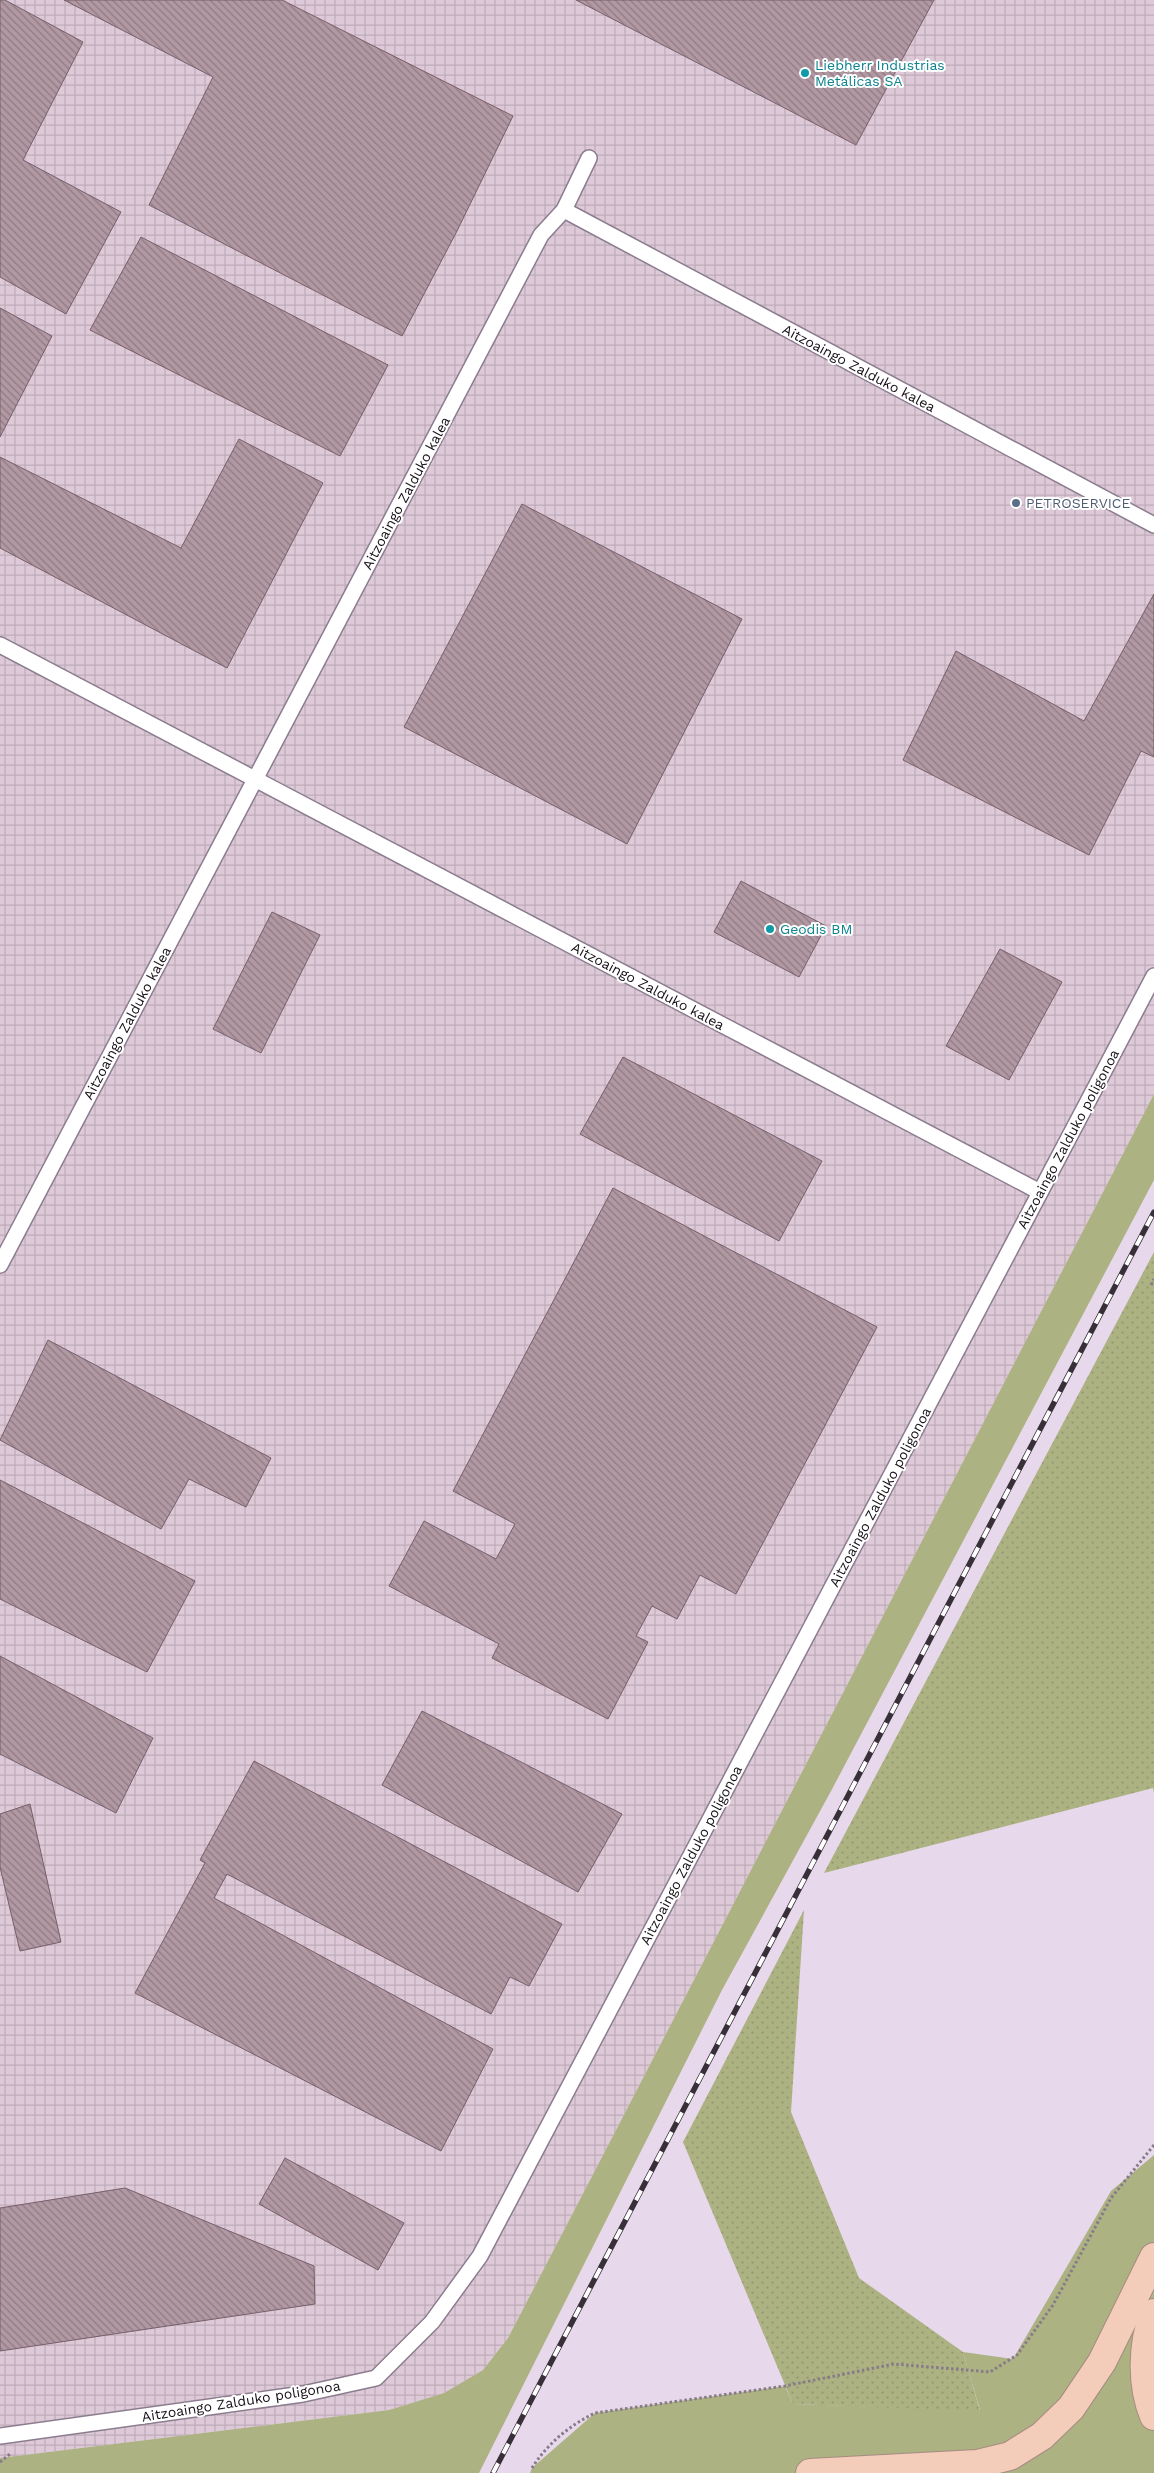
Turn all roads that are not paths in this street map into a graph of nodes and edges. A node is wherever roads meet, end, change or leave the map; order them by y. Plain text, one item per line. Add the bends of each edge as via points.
1 (589, 158) dead end
2 (564, 210) junction
3 (1154, 525) edge
4 (0, 645) edge
5 (255, 780) junction
6 (1154, 976) edge
7 (1040, 1192) junction
8 (0, 1265) edge
9 (1154, 2257) edge
10 (1154, 2313) edge
11 (1154, 2416) edge
12 (0, 2436) edge
13 (810, 2473) edge

1 - 2 street, Aitzoaingo Zalduko kalea
2 - 3 street, Aitzoaingo Zalduko kalea
2 - 5 street, Aitzoaingo Zalduko kalea via 541,235
4 - 5 street, Aitzoaingo Zalduko kalea
5 - 7 street, Aitzoaingo Zalduko kalea
5 - 8 street, Aitzoaingo Zalduko kalea
6 - 7 street, Aitzoaingo Zalduko poligonoa
7 - 12 street, Aitzoaingo Zalduko poligonoa via 480,2256 432,2322 376,2378 303,2394
9 - 13 highway via 1102,2362 1071,2408 1042,2436 1010,2456 977,2464
10 - 11 highway via 1144,2365

